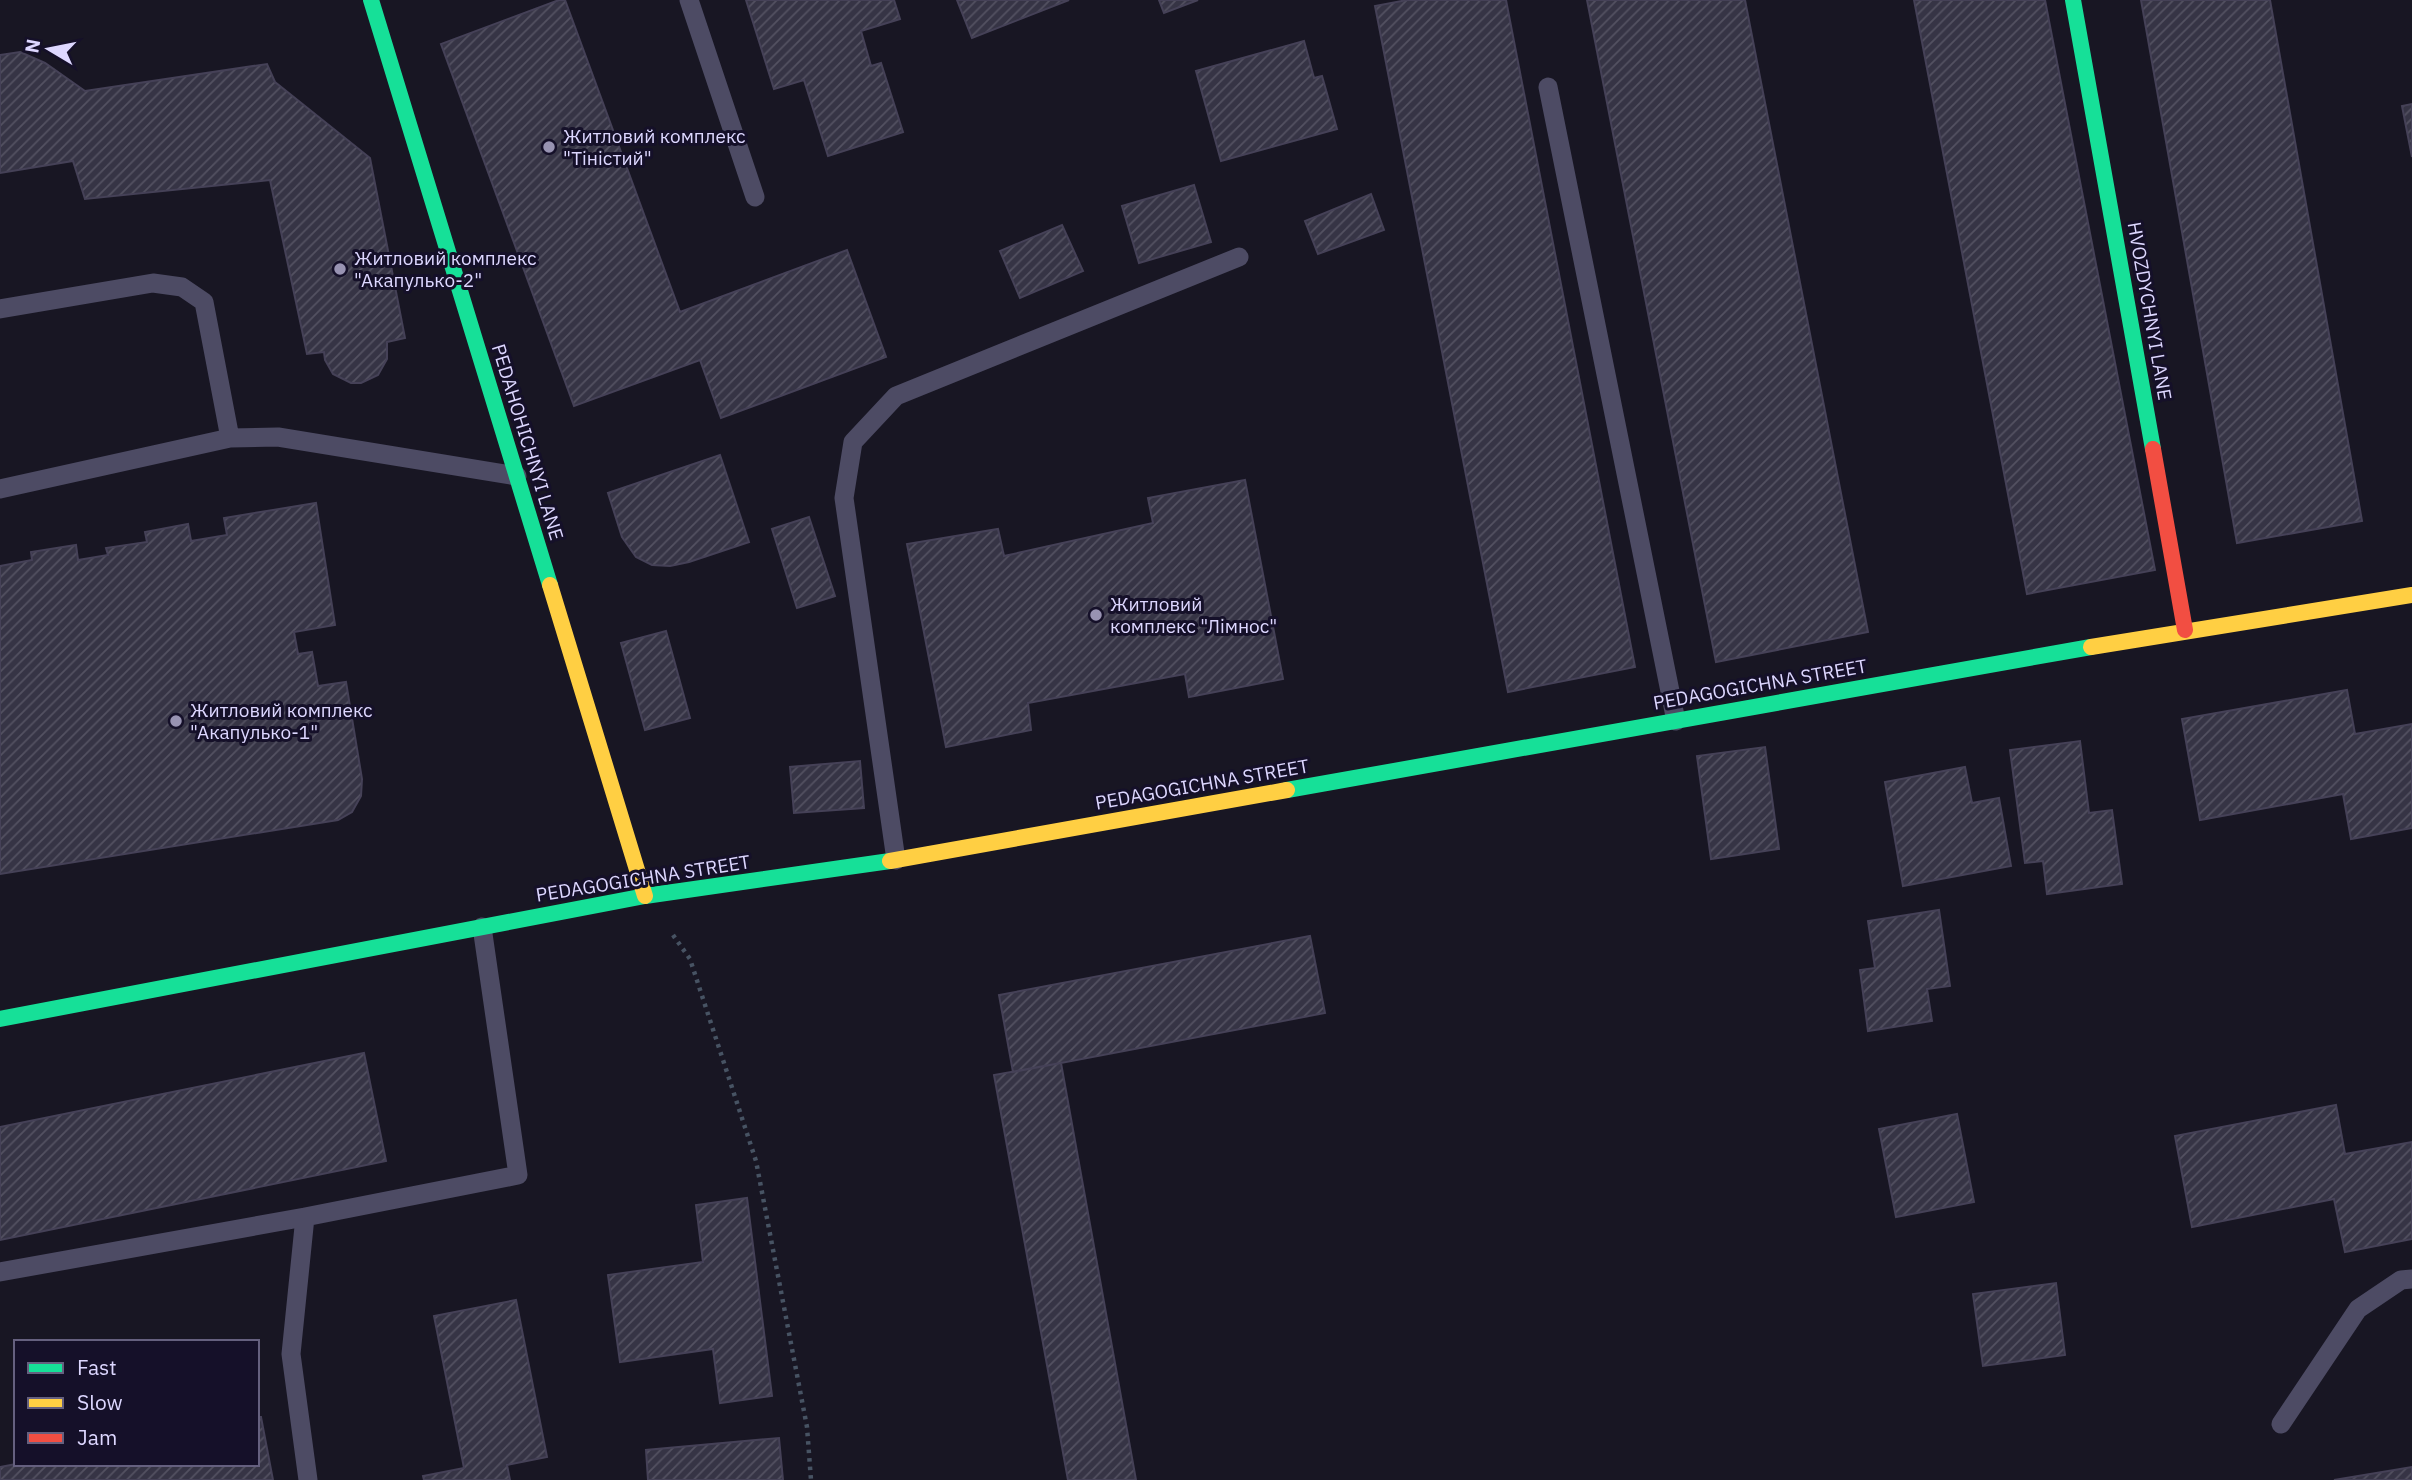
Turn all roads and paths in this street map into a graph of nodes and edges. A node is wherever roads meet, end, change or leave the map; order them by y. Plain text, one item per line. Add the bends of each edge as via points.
1 (371, 0) edge
2 (689, 0) edge
3 (2073, 0) edge
4 (1548, 87) dead end
5 (755, 197) dead end
6 (1239, 257) dead end
7 (0, 309) edge
8 (230, 438) junction
9 (517, 476) junction
10 (0, 489) edge
11 (2412, 595) edge
12 (2185, 630) junction
13 (1676, 721) junction
14 (896, 860) junction
15 (645, 896) junction
16 (482, 927) junction
17 (0, 1019) edge
18 (305, 1217) junction
19 (0, 1272) edge
20 (2412, 1279) edge
21 (2281, 1424) dead end
22 (308, 1480) edge
23 (811, 1480) edge

1 - 9 street, PEDAHOHICHNYI LANE
2 - 5 lane
3 - 12 street, HVOZDYCHNYI LANE
4 - 13 lane
6 - 14 lane via 896,396 853,442 844,498
7 - 8 lane via 153,283 182,287 204,302
8 - 9 lane via 302,440
8 - 10 lane
9 - 15 street, PEDAHOHICHNYI LANE
11 - 12 street, PEDAGOGICHNA STREET
12 - 13 street, PEDAGOGICHNA STREET
13 - 14 street, PEDAGOGICHNA STREET
14 - 15 street, PEDAGOGICHNA STREET
15 - 16 street, PEDAGOGICHNA STREET
15 - 23 path via 690,959 756,1161 807,1427
16 - 17 street, PEDAGOGICHNA STREET
16 - 18 lane via 517,1175
18 - 19 lane
18 - 22 lane via 290,1354
20 - 21 lane via 2402,1280 2358,1309

